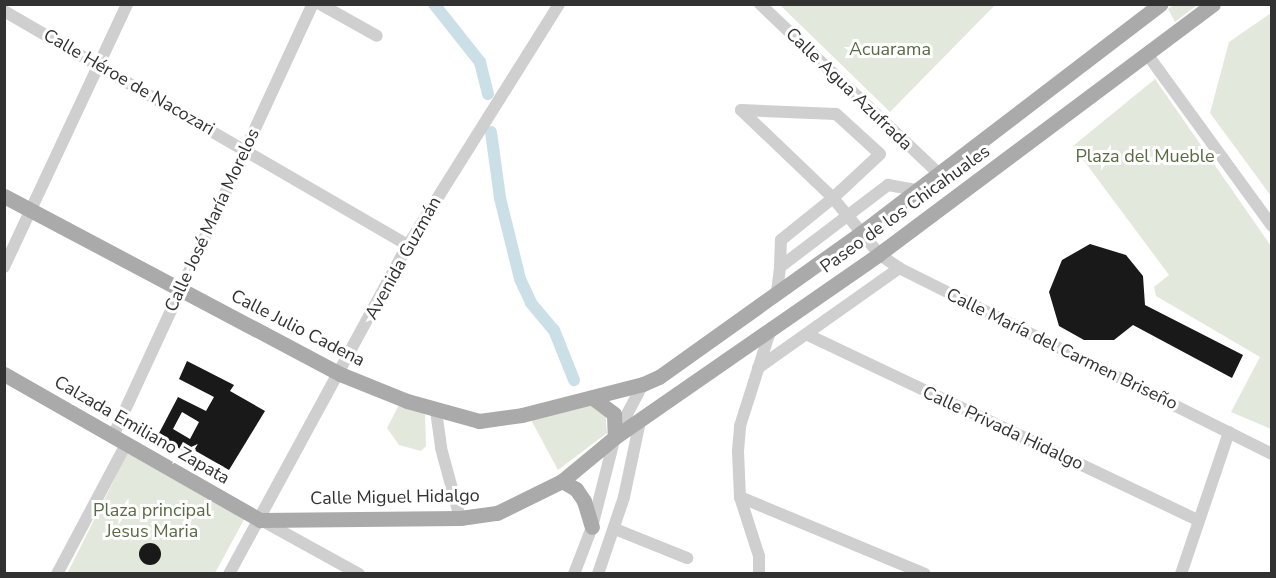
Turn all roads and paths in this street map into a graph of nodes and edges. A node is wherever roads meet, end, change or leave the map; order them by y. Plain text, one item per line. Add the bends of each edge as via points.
1 (127, 4) edge
2 (313, 4) edge
3 (320, 4) edge
4 (559, 4) edge
5 (760, 4) edge
6 (1161, 4) edge
7 (1213, 4) edge
8 (4, 11) edge
9 (377, 36) dead end
10 (1147, 54) junction
11 (100, 65) junction
12 (246, 150) junction
13 (938, 173) junction
14 (915, 190) junction
15 (4, 196) edge
16 (833, 198) junction
17 (30, 212) junction
18 (848, 215) junction
19 (1272, 226) edge
20 (861, 233) junction
21 (408, 245) junction
22 (879, 255) junction
23 (4, 267) edge
24 (780, 267) junction
25 (899, 267) junction
26 (179, 288) junction
27 (777, 292) junction
28 (771, 328) junction
29 (808, 335) junction
30 (758, 368) junction
31 (4, 374) edge
32 (340, 374) junction
33 (659, 377) junction
34 (643, 384) junction
35 (593, 398) junction
36 (666, 402) junction
37 (436, 411) junction
38 (640, 421) junction
39 (1229, 432) junction
40 (615, 437) junction
41 (119, 440) junction
42 (1272, 454) edge
43 (562, 481) junction
44 (740, 497) junction
45 (460, 518) junction
46 (260, 520) junction
47 (1198, 520) junction
48 (592, 528) junction
49 (615, 529) junction
50 (687, 558) dead end
51 (57, 573) edge
52 (229, 573) edge
53 (359, 573) edge
54 (574, 573) edge
55 (598, 573) edge
56 (759, 573) edge
57 (926, 573) edge
58 (1181, 573) edge

1 - 11 street
2 - 12 street, Calle José María Morelos
3 - 9 street
4 - 21 street, Avenida Guzmán
5 - 13 street, Calle Agua Azufrada
6 - 13 main road, Paseo de los Chicahuales
7 - 10 main road, Paseo de los Chicahuales
8 - 11 street, Calle Héroe de Nacozari
10 - 19 street
10 - 22 main road, Paseo de los Chicahuales
11 - 12 street, Calle Héroe de Nacozari
11 - 17 street
12 - 21 street, Calle Héroe de Nacozari
12 - 26 street, Calle José María Morelos
13 - 14 main road, Paseo de los Chicahuales
14 - 18 street via 888,185
14 - 20 main road, Paseo de los Chicahuales
15 - 17 main road, Calle Julio Cadena
16 - 16 street, Calle María del Carmen Briseño via 880,153 836,114 741,110
16 - 18 street, Calle María del Carmen Briseño
16 - 24 street via 782,240
17 - 23 street
17 - 26 main road, Calle Julio Cadena
18 - 20 street, Calle María del Carmen Briseño
18 - 24 street
20 - 22 street, Calle María del Carmen Briseño
20 - 27 main road, Paseo de los Chicahuales
21 - 32 street, Avenida Guzmán
22 - 25 street, Calle María del Carmen Briseño
22 - 28 main road, Paseo de los Chicahuales
24 - 27 street
25 - 29 street
25 - 39 street, Calle María del Carmen Briseño
26 - 32 main road, Calle Julio Cadena
26 - 41 street, Calle José María Morelos
27 - 33 main road, Paseo de los Chicahuales
28 - 30 street
28 - 36 main road, Paseo de los Chicahuales
29 - 30 street
29 - 47 street, Calle Privada Hidalgo
30 - 44 street via 740,426
31 - 41 main road, Calzada Emiliano Zapata
32 - 37 main road, Calle Julio Cadena
32 - 46 street, Avenida Guzmán
33 - 34 main road, Paseo de los Chicahuales
33 - 36 main road via 653,392
34 - 35 main road, Paseo de los Chicahuales
34 - 40 street
35 - 37 main road, Calle Julio Cadena via 479,421
35 - 40 main road via 614,414
36 - 38 main road, Paseo de los Chicahuales
37 - 45 street via 441,448
38 - 40 main road, Paseo de los Chicahuales
38 - 49 street
39 - 42 street, Calle María del Carmen Briseño
39 - 47 street
40 - 43 main road, Calle Miguel Hidalgo
40 - 48 street
41 - 46 main road, Calzada Emiliano Zapata
41 - 51 street, Calle José María Morelos
43 - 45 main road, Calle Miguel Hidalgo via 505,511
43 - 48 main road via 576,489 584,501
44 - 56 street via 759,556
44 - 57 street
45 - 46 main road, Calle Miguel Hidalgo
46 - 52 street, Avenida Guzmán
46 - 53 street
47 - 58 street
48 - 54 street
49 - 50 street
49 - 55 street

